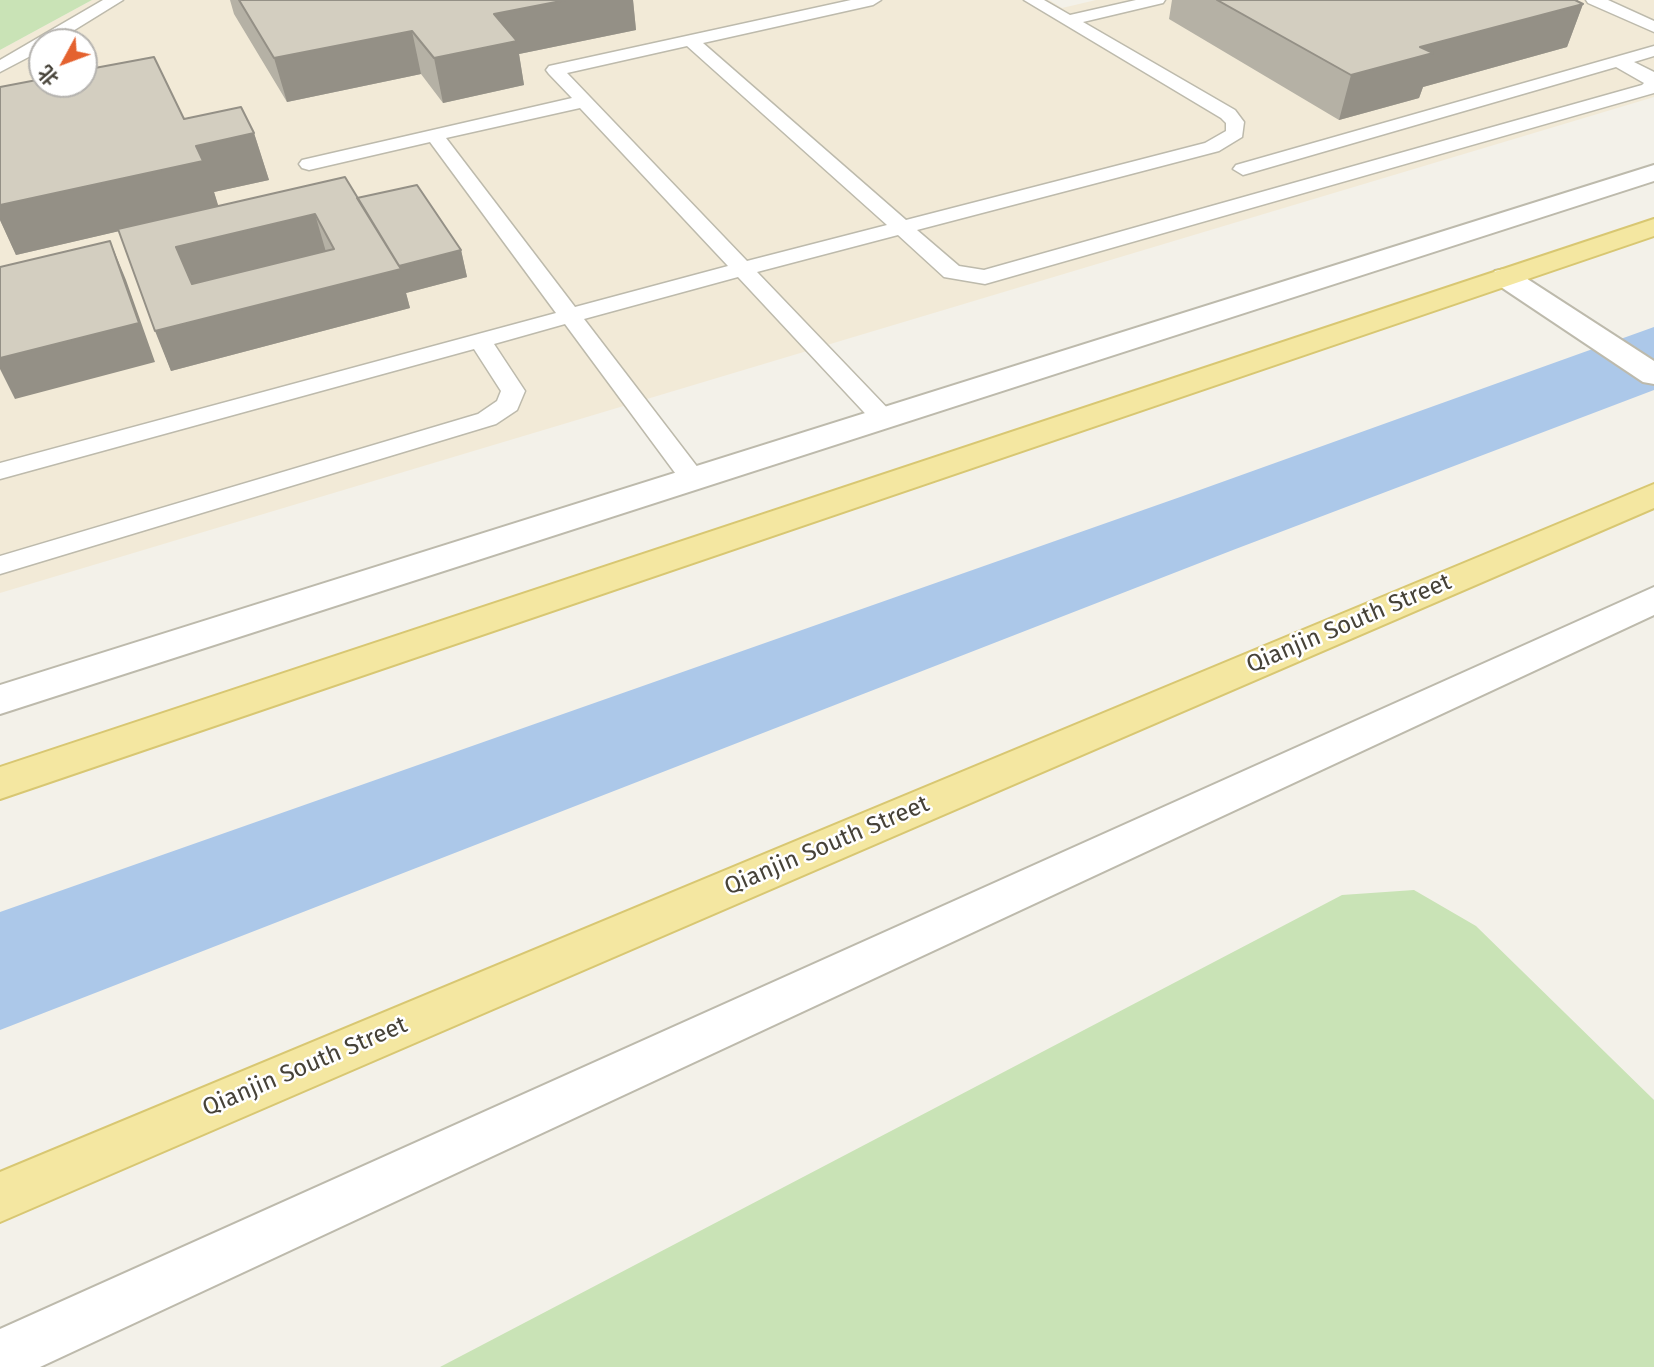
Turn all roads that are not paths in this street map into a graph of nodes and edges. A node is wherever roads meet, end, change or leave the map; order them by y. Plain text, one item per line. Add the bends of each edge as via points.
1 (115, 0) edge
2 (873, 0) edge
3 (1032, 0) edge
4 (1157, 0) edge
5 (1594, 0) edge
6 (1068, 21) junction
7 (1654, 27) edge
8 (67, 28) edge
9 (691, 40) junction
10 (28, 51) edge
11 (1654, 51) edge
12 (1617, 61) junction
13 (0, 67) edge
14 (585, 101) junction
15 (435, 135) junction
16 (1212, 147) junction
17 (309, 164) dead end
18 (1243, 169) junction
19 (1654, 173) edge
20 (1280, 193) junction
21 (1654, 227) edge
22 (903, 228) junction
23 (743, 269) junction
24 (1505, 277) junction
25 (570, 316) junction
26 (480, 340) junction
27 (1654, 375) edge
28 (884, 419) junction
29 (0, 471) edge
30 (693, 479) junction
31 (1654, 495) edge
32 (0, 565) edge
33 (1654, 600) edge
34 (0, 701) edge
35 (0, 783) edge
36 (0, 1197) edge
37 (0, 1357) edge

1 - 8 lane
2 - 9 lane
3 - 6 lane
4 - 6 lane
5 - 7 lane
6 - 16 lane via 1228,114 1235,122 1235,133
9 - 14 lane via 555,70
9 - 22 lane
10 - 13 lane
11 - 12 lane
12 - 18 lane
12 - 20 lane via 1647,75 1653,83 1648,89
14 - 15 lane
14 - 23 lane
15 - 17 lane
15 - 25 lane
16 - 18 lane
16 - 22 lane
18 - 20 lane
19 - 28 street
20 - 22 lane via 985,277 952,272
21 - 24 main road
22 - 23 lane
23 - 25 lane
23 - 28 lane
24 - 27 street
24 - 35 main road
25 - 26 lane
25 - 30 lane
26 - 29 lane
26 - 32 lane via 513,391 508,405 487,419
28 - 30 street
30 - 34 street
31 - 36 main road, Qianjin South Street
33 - 37 street

